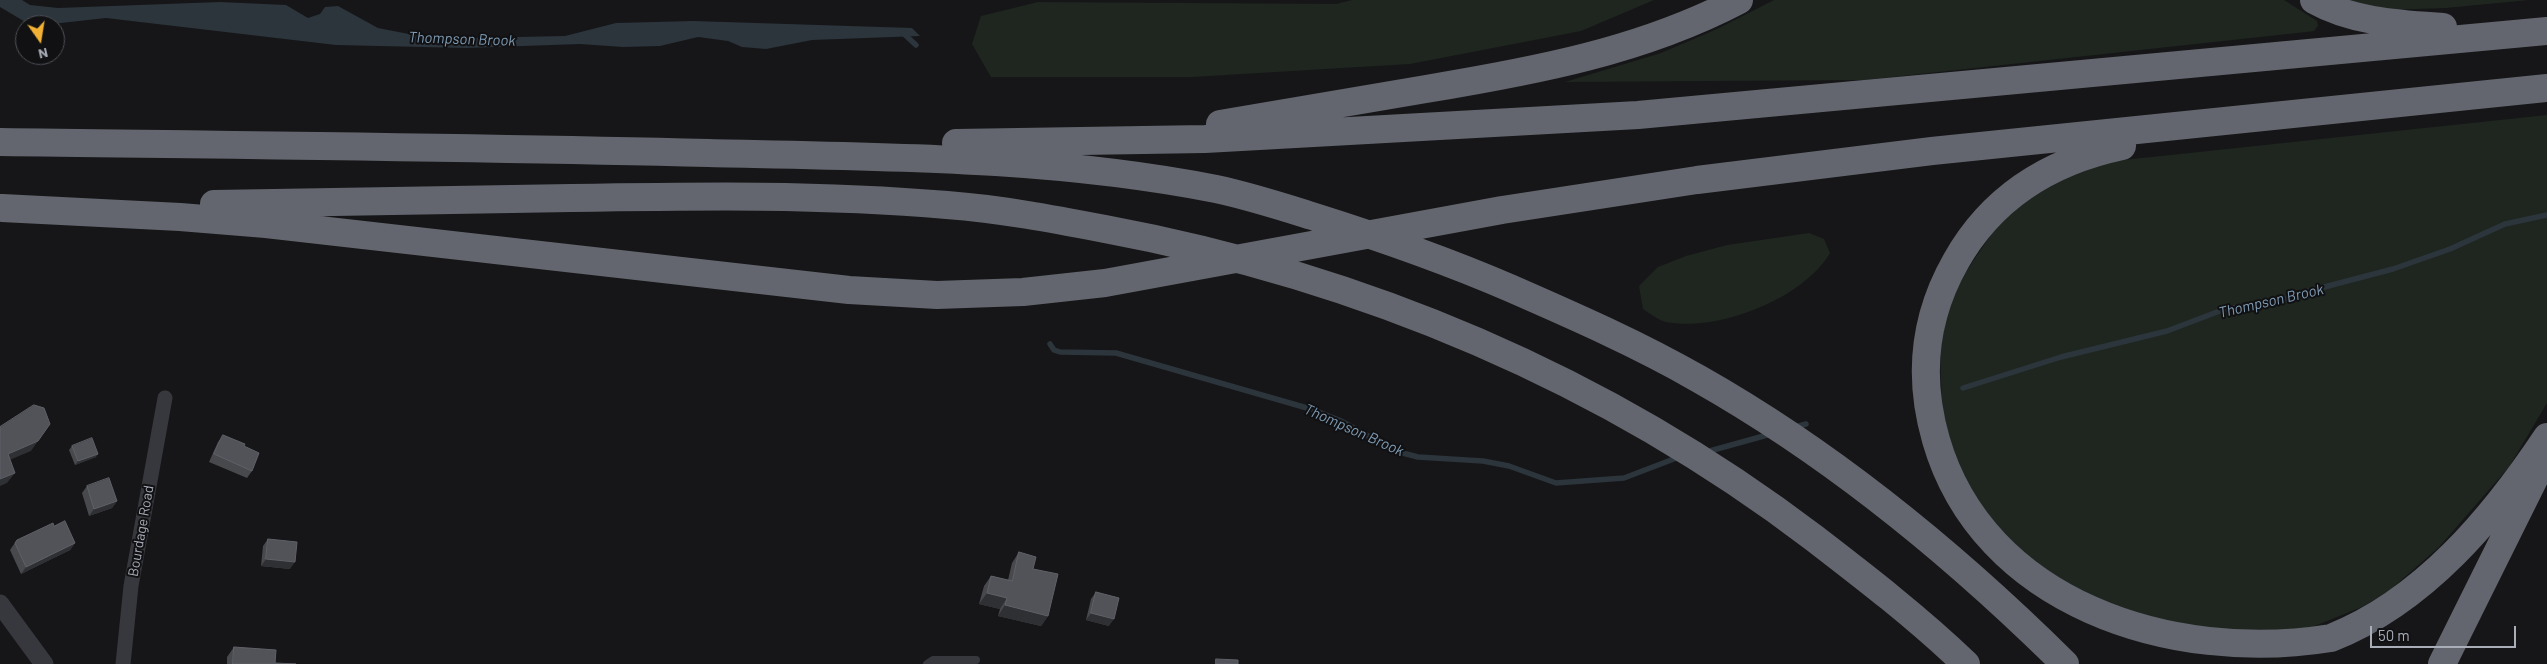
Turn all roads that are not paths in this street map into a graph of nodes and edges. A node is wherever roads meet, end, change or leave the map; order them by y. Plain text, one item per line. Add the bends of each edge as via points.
1 (1739, 0) edge
2 (2314, 0) edge
3 (2547, 31) edge
4 (2547, 88) edge
5 (2281, 116) junction
6 (0, 142) edge
7 (1116, 142) junction
8 (466, 147) junction
9 (1, 208) edge
10 (165, 398) dead end
11 (2547, 437) edge
12 (2547, 454) edge
13 (0, 604) edge
14 (976, 660) dead end
15 (44, 664) edge
16 (123, 664) edge
17 (927, 664) edge
18 (1966, 664) edge
19 (2065, 664) edge
20 (2442, 664) edge

1 - 7 highway via 1637,43 1537,70
2 - 3 highway via 2362,19 2398,24
3 - 7 highway via 1638,115
4 - 5 highway
5 - 9 highway via 1832,162 1564,200 1148,276 980,295 893,293 266,224
5 - 11 highway via 2118,147 2065,163 2011,194 1981,224 1960,253 1941,290 1930,324 1926,351 1927,398 1933,431 1948,473 1972,518 1999,554 2022,578 2064,610 2096,628 2133,642 2175,653 2218,657 2288,650 2349,630 2385,611 2414,589 2471,534
6 - 8 highway
7 - 8 highway
8 - 19 highway via 952,159 1125,174 1222,190 1355,229 1479,274 1622,338 1743,405 1844,473 1937,545
9 - 18 highway via 773,197 942,204 1012,213 1188,246 1251,261 1422,317 1483,343 1625,414 1748,490 1882,590
10 - 16 street, Bourdage Road via 131,586
12 - 20 highway
13 - 15 street
14 - 17 lane via 932,660

